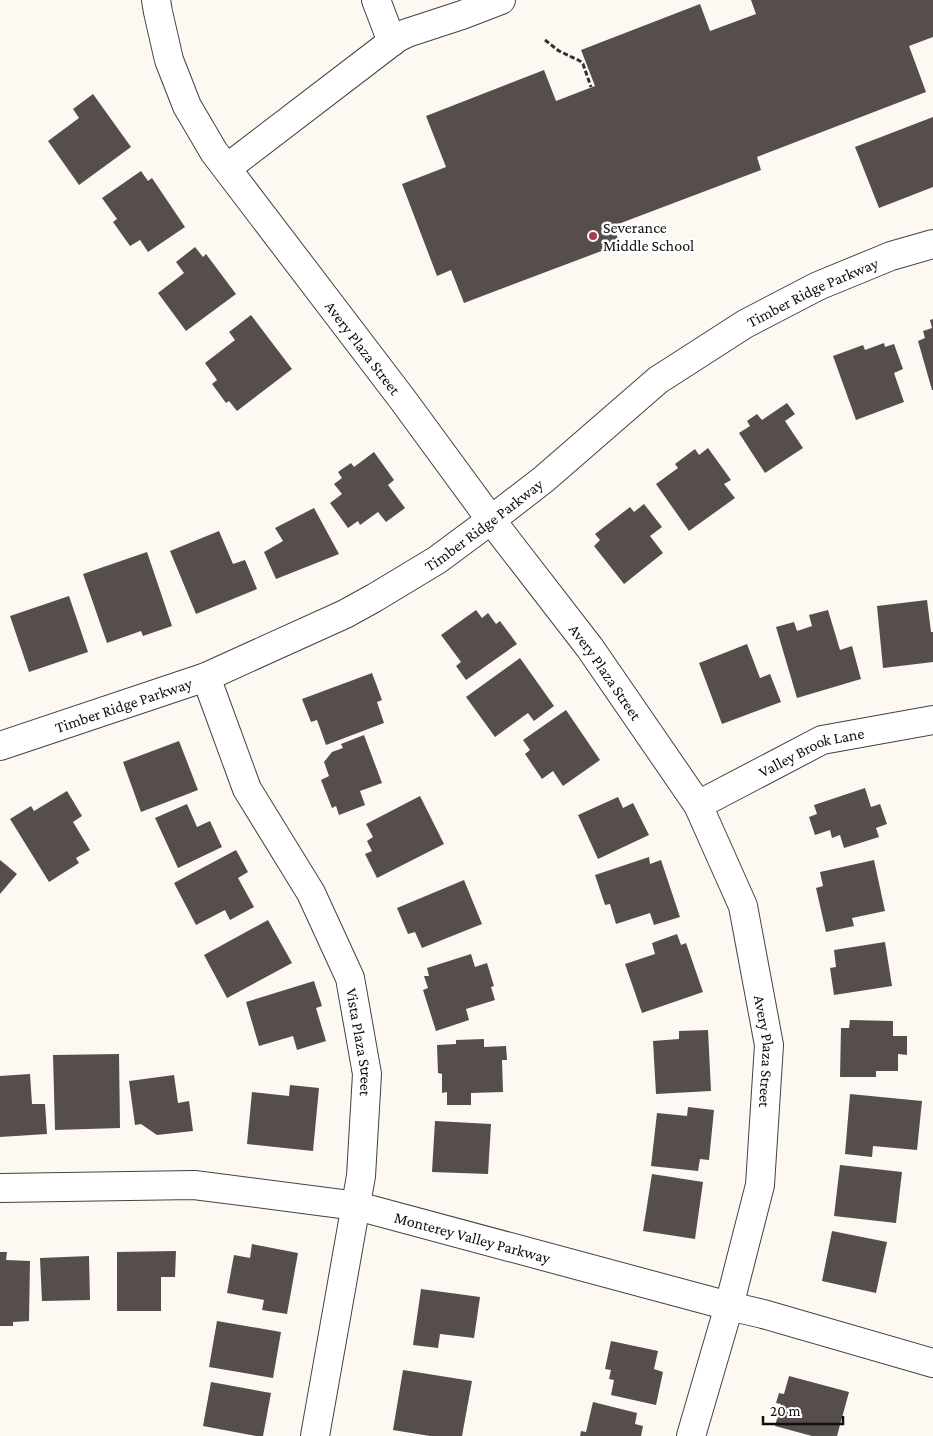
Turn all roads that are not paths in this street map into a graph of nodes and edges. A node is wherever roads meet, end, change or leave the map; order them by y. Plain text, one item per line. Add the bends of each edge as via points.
1 (156, 0) edge
2 (376, 0) edge
3 (501, 0) edge
4 (392, 42) junction
5 (227, 168) junction
6 (933, 244) edge
7 (492, 520) junction
8 (206, 677) junction
9 (933, 720) edge
10 (0, 746) edge
11 (698, 805) junction
12 (0, 1188) edge
13 (357, 1206) junction
14 (729, 1306) junction
15 (933, 1362) edge
16 (315, 1436) edge
17 (691, 1436) edge

1 - 5 street, Avery Plaza Street via 168,60 187,106
2 - 4 street
3 - 4 street via 407,33
4 - 5 street
5 - 7 street, Avery Plaza Street
6 - 7 street, Timber Ridge Parkway via 891,256 818,286 745,324 658,380
7 - 8 street, Timber Ridge Parkway via 437,560 345,614
7 - 11 street, Avery Plaza Street via 590,648
8 - 10 street, Timber Ridge Parkway
8 - 13 street, Vista Plaza Street via 247,789 311,893 350,978 367,1074
9 - 11 street, Valley Brook Lane via 822,740
11 - 14 street, Avery Plaza Street via 743,906 769,1045 760,1185
12 - 13 street, Monterey Valley Parkway via 194,1186
13 - 14 street, Monterey Valley Parkway
13 - 16 street, Vista Plaza Street
14 - 15 street, Monterey Valley Parkway
14 - 17 street, Avery Plaza Street

